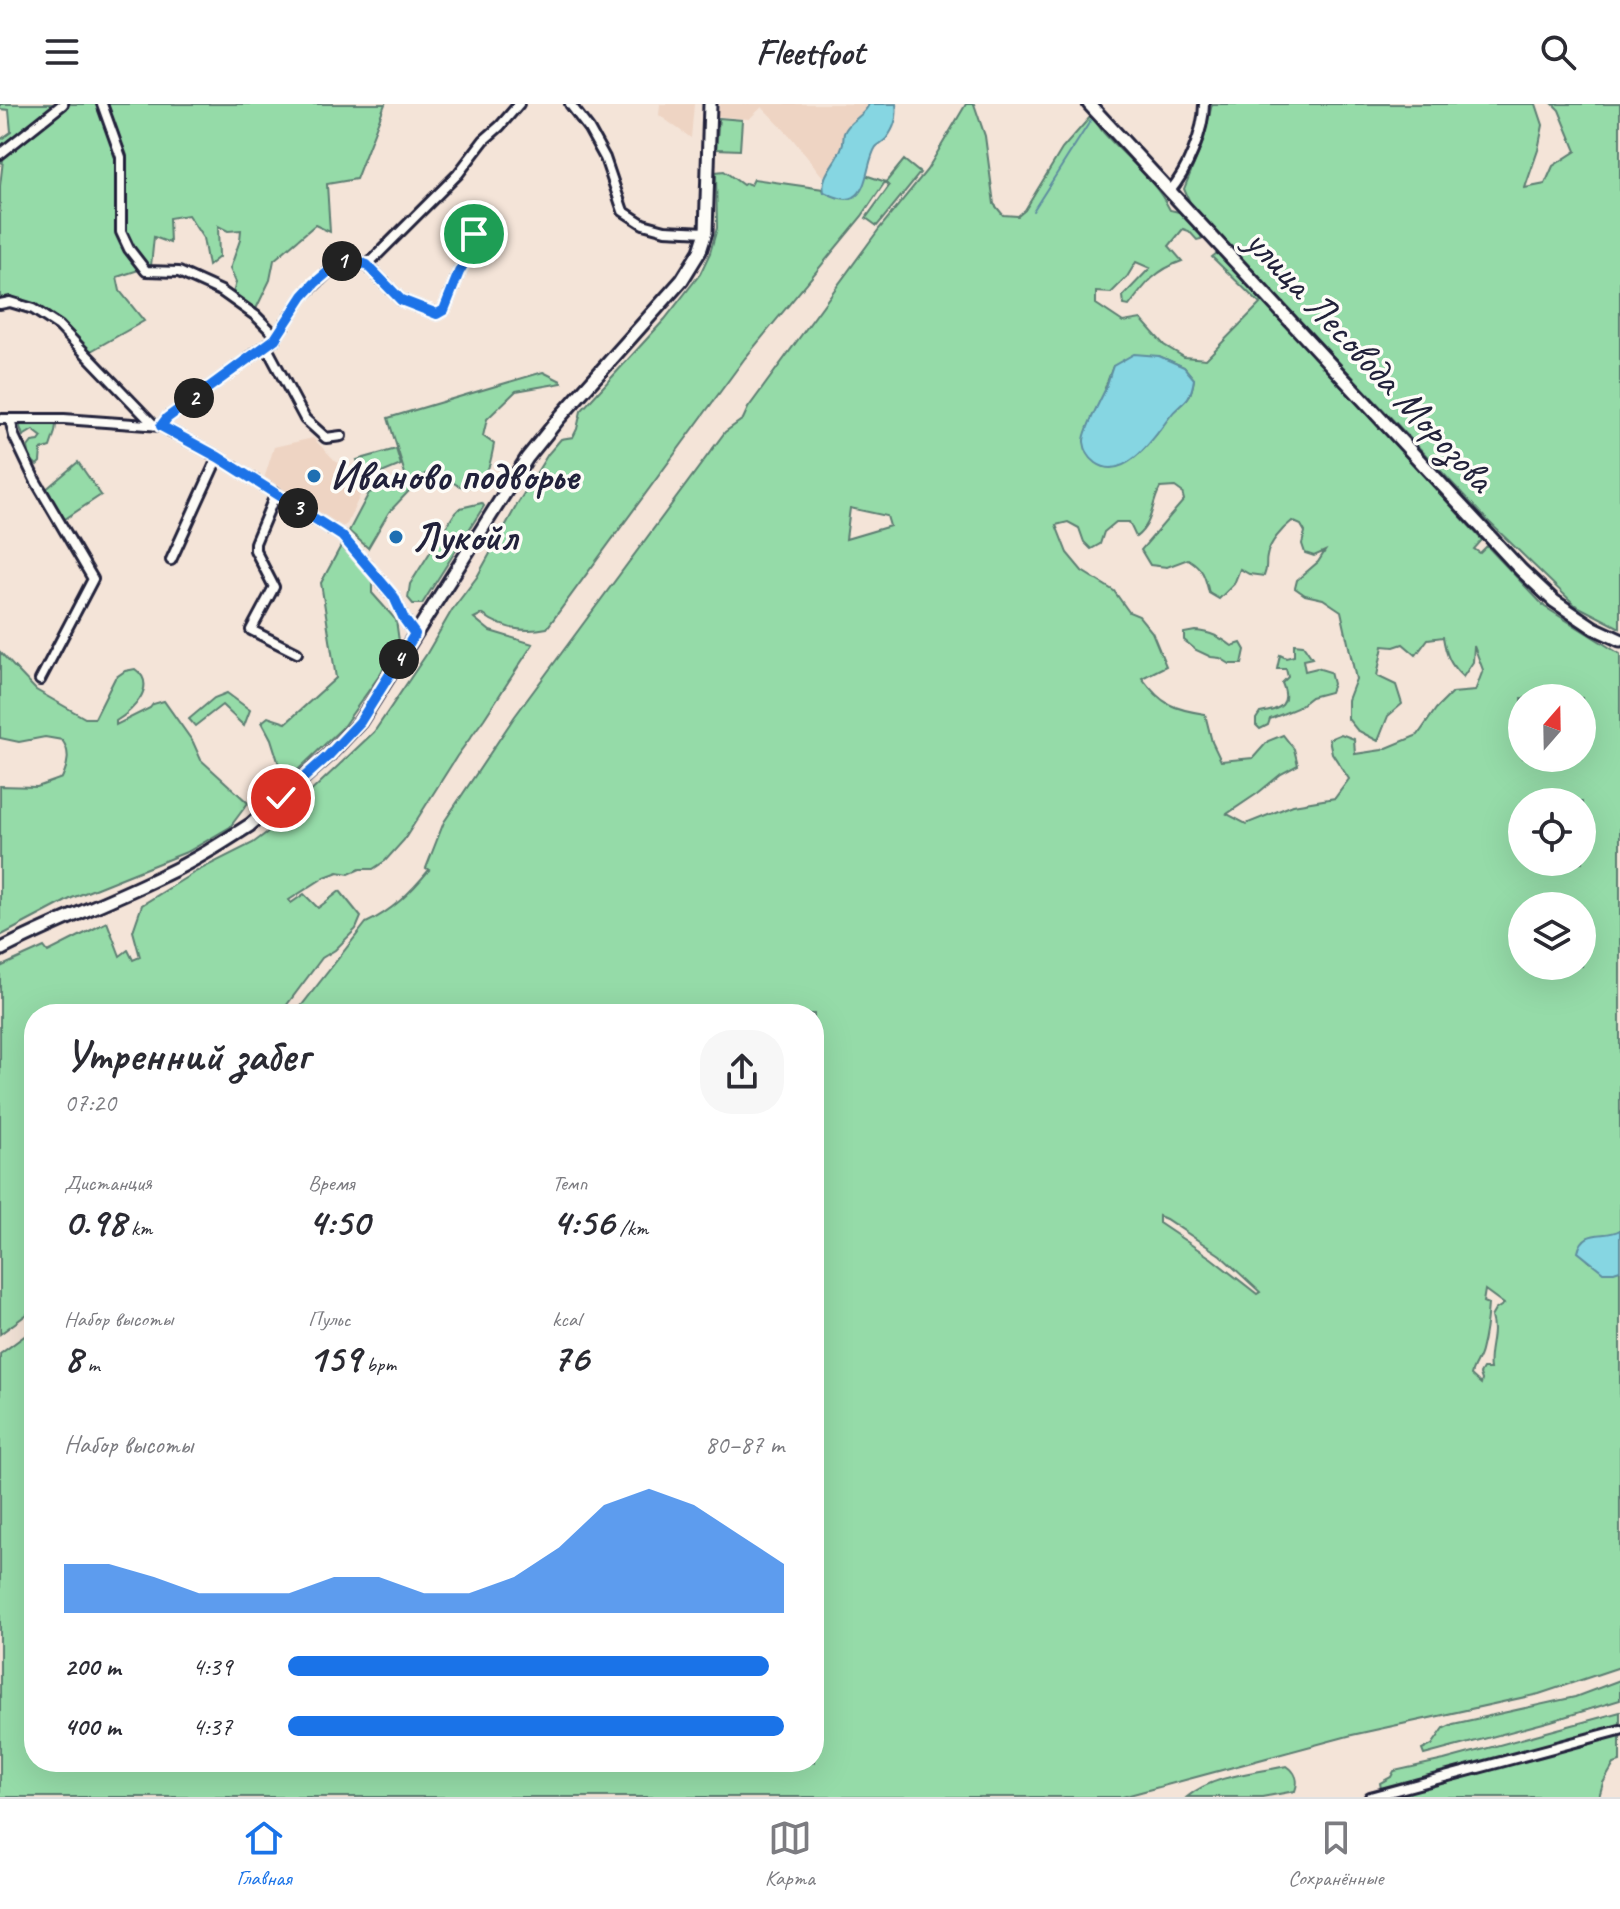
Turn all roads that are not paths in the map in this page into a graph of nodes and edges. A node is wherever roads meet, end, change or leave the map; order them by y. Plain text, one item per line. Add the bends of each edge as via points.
1 (63, 104) edge
2 (102, 104) edge
3 (519, 104) edge
4 (570, 104) edge
5 (710, 104) edge
6 (1089, 104) edge
7 (1204, 104) edge
8 (0, 154) edge
9 (1169, 192) junction
10 (468, 226) dead end
11 (706, 232) junction
12 (367, 265) junction
13 (0, 304) edge
14 (276, 336) junction
15 (266, 346) junction
16 (0, 419) edge
17 (10, 419) junction
18 (158, 426) junction
19 (341, 436) dead end
20 (218, 457) junction
21 (276, 493) junction
22 (171, 560) dead end
23 (415, 634) junction
24 (1620, 640) edge
25 (297, 653) dead end
26 (40, 680) dead end
27 (0, 950) edge
28 (1620, 1730) edge
29 (1370, 1797) edge

1 - 8 street
2 - 14 street via 121,157 121,232 146,271 179,272 221,291
3 - 12 street
4 - 11 street via 605,158 623,211 665,230
5 - 11 main road
6 - 9 main road, улица Лесовода Морозова
7 - 9 street via 1184,170
9 - 24 main road, улица Лесовода Морозова via 1521,570 1554,601
10 - 12 street via 474,234 473,248 444,310 437,314 401,300
11 - 23 main road via 682,280 527,458
12 - 14 street via 353,260 336,265 303,296
13 - 18 street via 33,309 59,326
14 - 15 street
15 - 18 street
15 - 19 street via 305,419 326,438
16 - 17 street
17 - 18 street
17 - 26 street via 35,480 93,579
18 - 20 street
20 - 21 street
20 - 22 street
21 - 23 street via 344,538 394,597
21 - 25 street via 255,543 274,587 251,630
23 - 27 main road via 360,722 250,825 166,875
28 - 29 street

